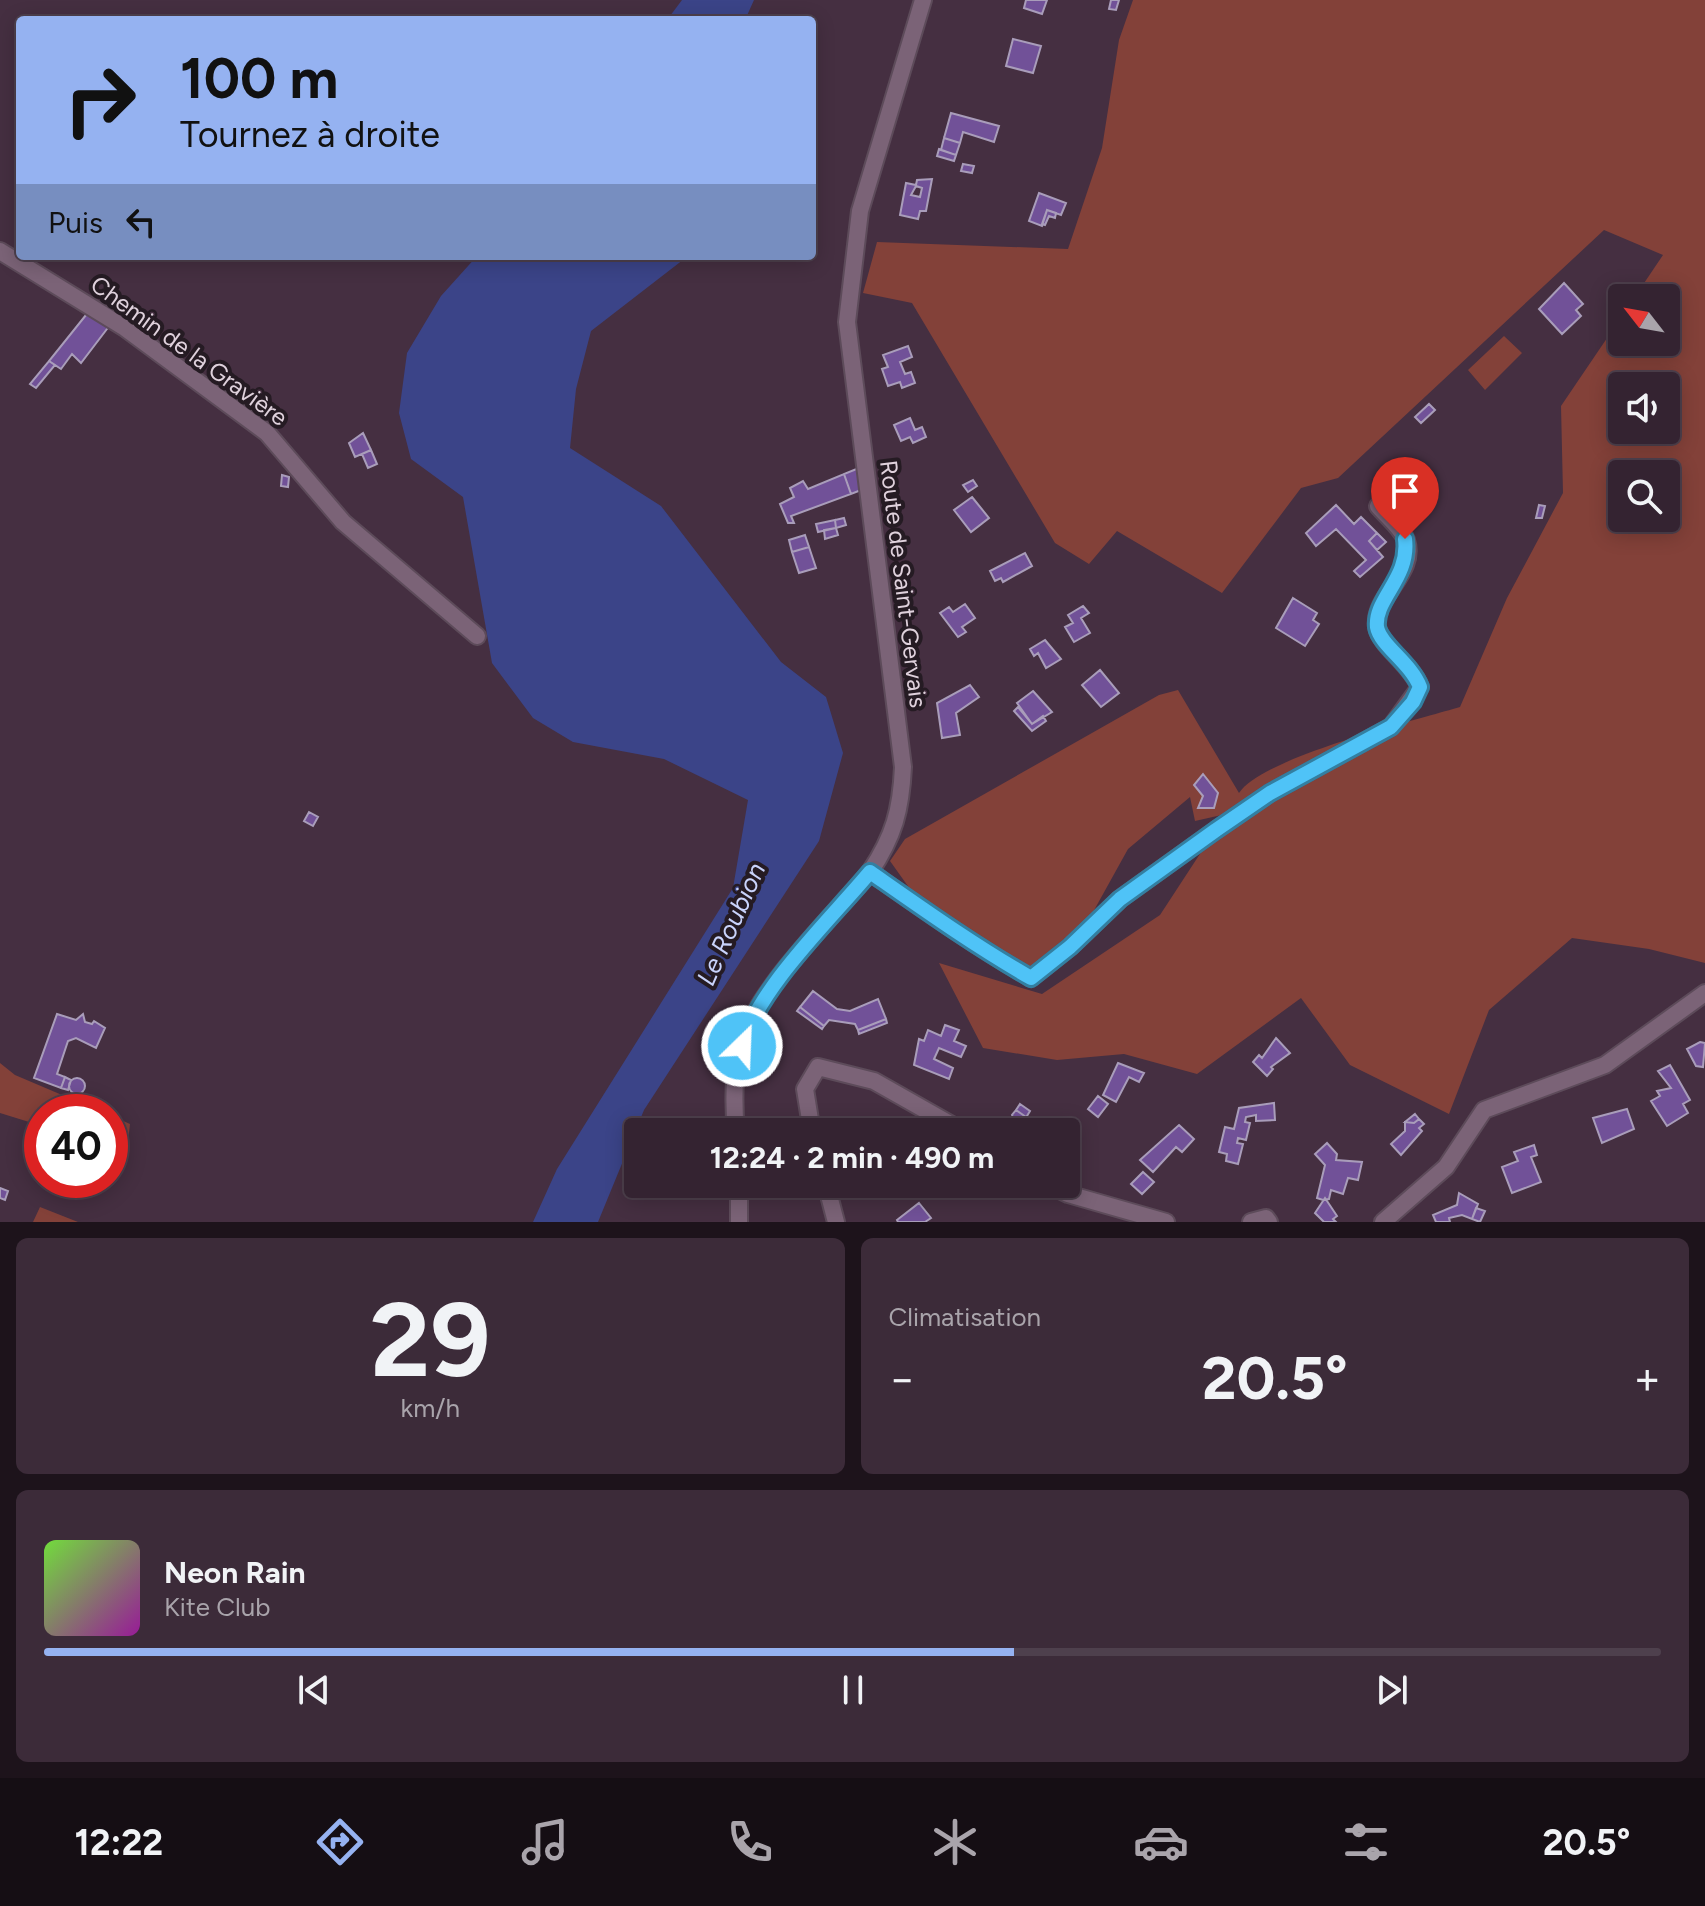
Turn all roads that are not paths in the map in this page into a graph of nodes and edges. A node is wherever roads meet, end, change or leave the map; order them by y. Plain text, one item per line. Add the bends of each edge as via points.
1 (923, 0) edge
2 (0, 251) edge
3 (1378, 506) dead end
4 (477, 636) dead end
5 (870, 872) junction
6 (1705, 993) edge
7 (736, 1118) edge
8 (810, 1118) edge
9 (939, 1118) edge
10 (1080, 1197) edge
11 (739, 1198) edge
12 (830, 1198) edge
13 (739, 1222) edge
14 (836, 1222) edge
15 (1166, 1222) edge
16 (1251, 1222) edge
17 (1269, 1222) edge
18 (1383, 1222) edge

1 - 5 street, Route de Saint-Gervais via 860,211 847,322 903,767 901,807
2 - 4 street, Chemin de la Gravière via 125,328 267,433 343,522
3 - 5 street via 1405,539 1407,553 1377,628 1420,687 1391,727 1270,793 1216,830 1120,899 1031,978 970,943
5 - 7 street, Route de Saint-Gervais via 769,992 747,1029 737,1064
6 - 18 street via 1605,1065 1484,1110 1446,1167
8 - 9 street via 805,1089 818,1067 874,1081
10 - 15 street
11 - 13 street
12 - 14 street
16 - 17 street

